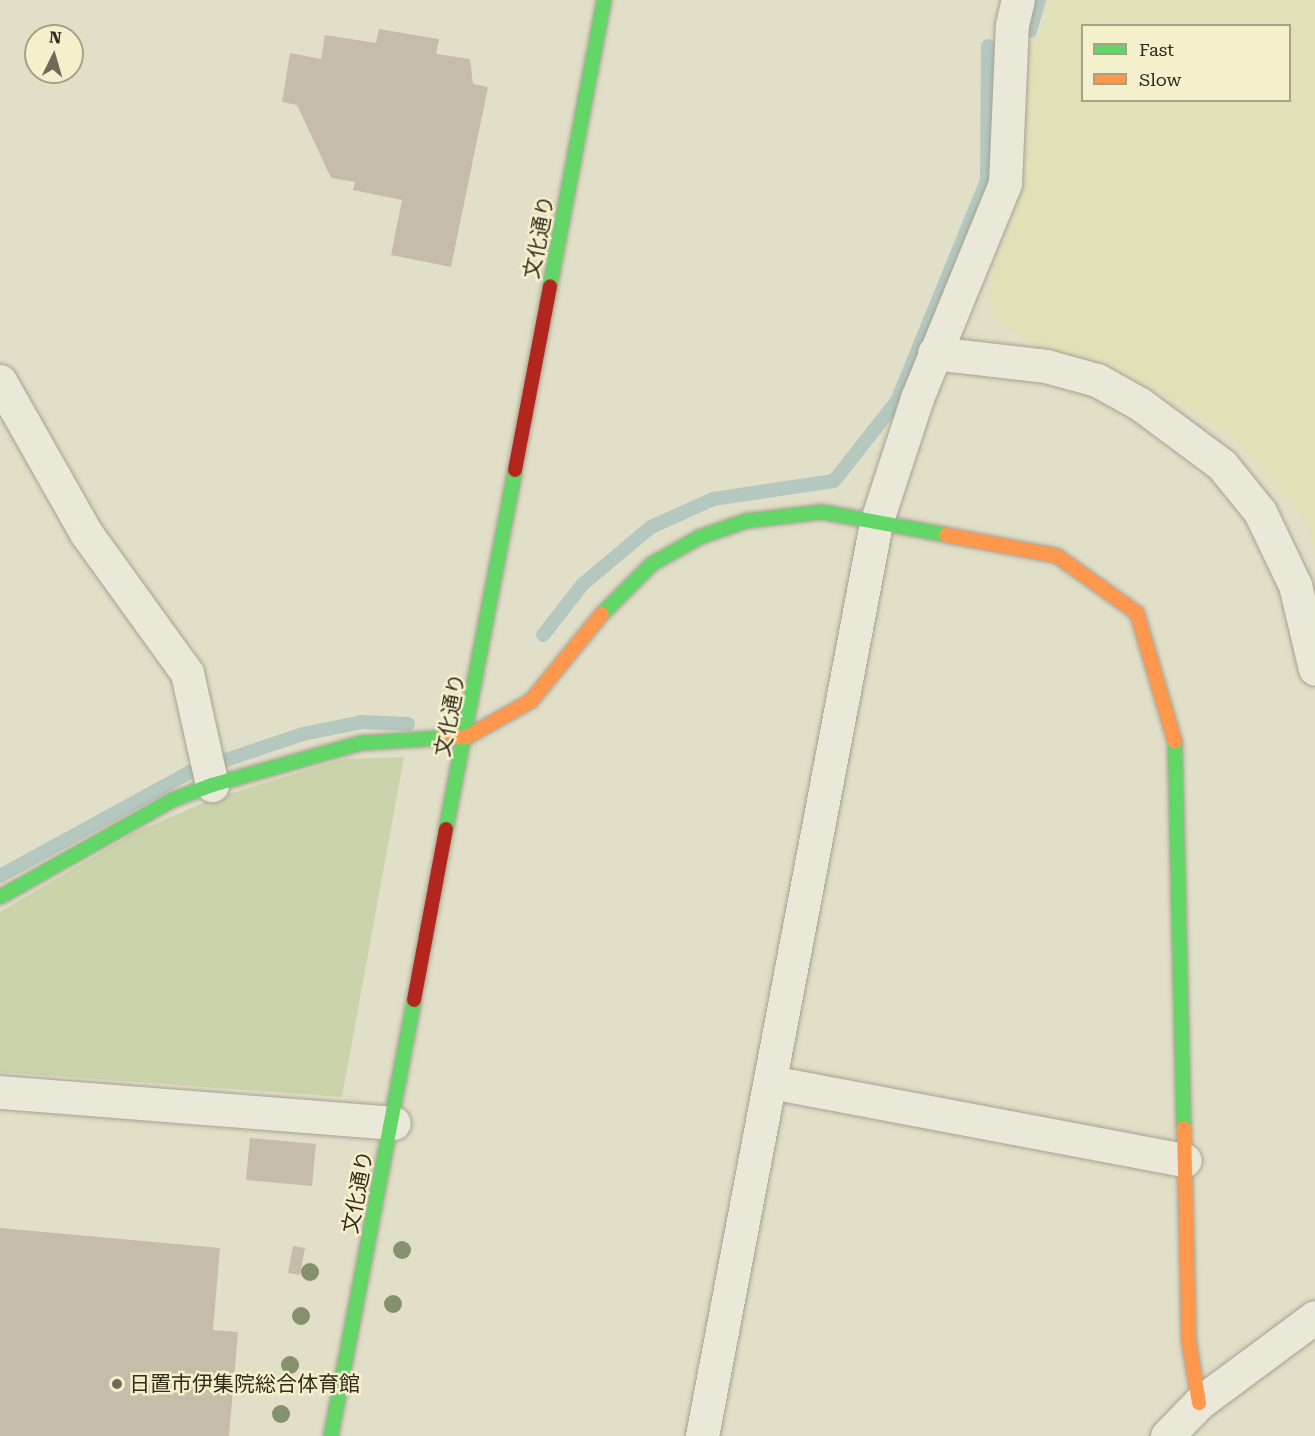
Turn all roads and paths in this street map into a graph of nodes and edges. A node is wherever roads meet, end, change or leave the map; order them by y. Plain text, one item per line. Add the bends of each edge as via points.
1 (604, 0) edge
2 (1018, 0) edge
3 (934, 353) junction
4 (0, 381) edge
5 (876, 523) junction
6 (1315, 669) edge
7 (467, 737) junction
8 (209, 773) junction
9 (0, 897) edge
10 (771, 1082) junction
11 (0, 1092) edge
12 (394, 1123) junction
13 (1185, 1160) junction
14 (1315, 1317) edge
15 (1199, 1403) junction
16 (331, 1436) edge
17 (702, 1436) edge
18 (1167, 1436) edge

1 - 7 street, 文化通り
2 - 3 street via 1012,25 1005,183
3 - 5 street
3 - 6 street via 1046,366 1097,380 1140,404 1222,465 1260,512 1295,585
4 - 8 street via 86,533 187,673
5 - 7 street via 822,512 746,521 700,537 652,564 595,621 531,701
5 - 10 street
5 - 13 street via 1057,556 1137,613 1175,729
7 - 8 street via 361,743
7 - 12 street, 文化通り
8 - 9 street via 172,800
10 - 13 street
10 - 17 street
11 - 12 street
12 - 16 street, 文化通り
13 - 15 street via 1189,1342
14 - 15 street
15 - 18 street

